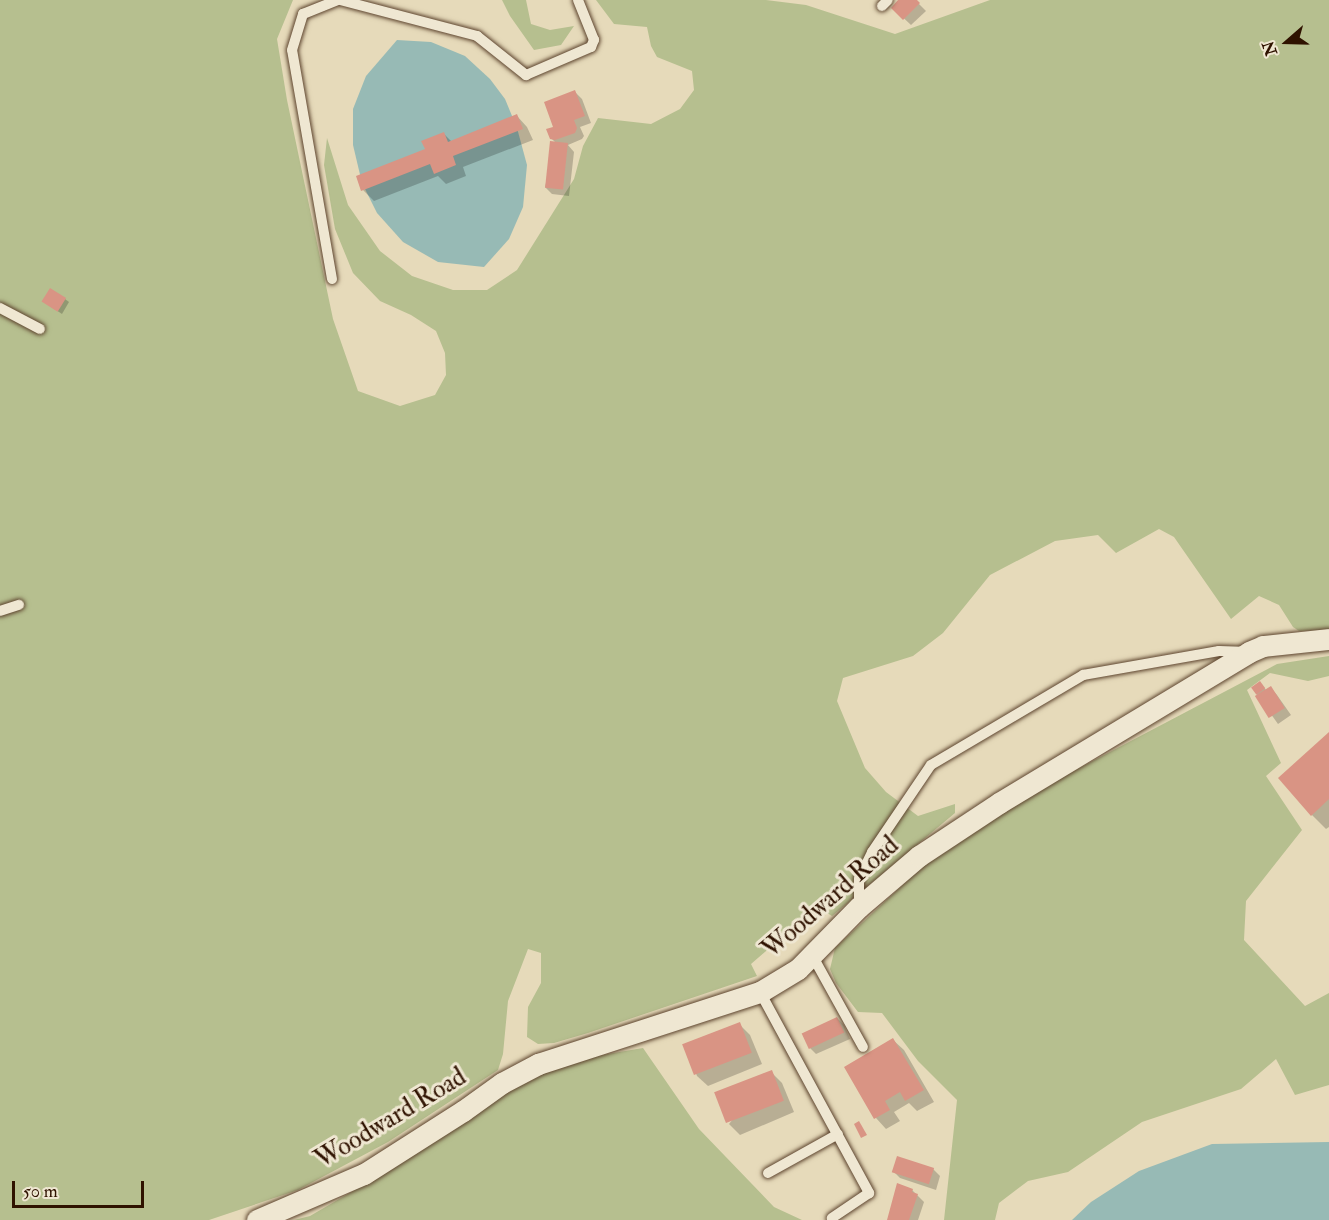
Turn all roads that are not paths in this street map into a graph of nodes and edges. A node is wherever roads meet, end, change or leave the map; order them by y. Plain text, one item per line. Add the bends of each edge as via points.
1 (339, 0) edge
2 (578, 0) edge
3 (332, 279) dead end
4 (0, 308) edge
5 (40, 330) dead end
6 (19, 605) dead end
7 (0, 611) edge
8 (1329, 639) edge
9 (1249, 652) junction
10 (860, 907) junction
11 (812, 955) junction
12 (760, 992) junction
13 (863, 1047) dead end
14 (837, 1134) junction
15 (768, 1173) dead end
16 (832, 1218) dead end
17 (257, 1220) edge

1 - 2 lane via 477,36 525,75 591,47 594,40
1 - 3 lane via 303,14 292,50
4 - 5 lane
6 - 7 lane
8 - 9 street, Woodward Road via 1263,646
9 - 10 street, Woodward Road via 927,850
9 - 10 lane via 1219,651 1083,675 931,765 872,852 859,879
10 - 11 street, Woodward Road
11 - 12 street, Woodward Road via 798,969
11 - 13 lane
12 - 14 lane
12 - 17 street, Woodward Road via 538,1064 502,1083 364,1174
14 - 15 lane
14 - 16 lane via 869,1193

